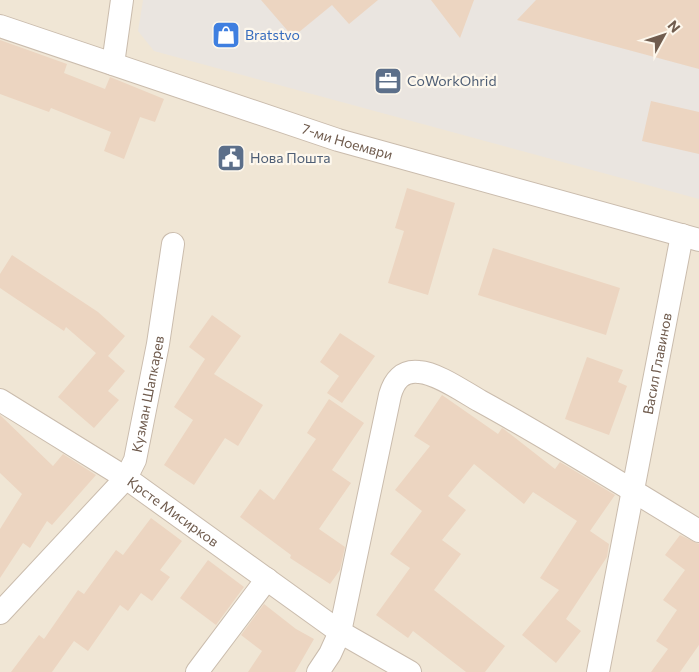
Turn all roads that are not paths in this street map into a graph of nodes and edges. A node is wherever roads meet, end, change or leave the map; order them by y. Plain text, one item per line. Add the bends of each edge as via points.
1 (122, 0) edge
2 (0, 26) edge
3 (113, 64) junction
4 (691, 237) edge
5 (173, 244) dead end
6 (2, 404) edge
7 (126, 478) junction
8 (634, 492) junction
9 (699, 531) edge
10 (267, 579) junction
11 (0, 613) edge
12 (340, 632) junction
13 (197, 672) edge
14 (318, 672) edge
15 (410, 672) edge
16 (598, 672) edge

1 - 3 street
2 - 3 street, 7-ми Ноември
3 - 4 street, 7-ми Ноември via 338,140
4 - 8 street, Васил Главинов
5 - 7 street, Кузман Шапкарев via 137,450
6 - 7 street, Крсте Мисирков
7 - 10 street, Крсте Мисирков
7 - 11 street, Кузман Шапкарев
8 - 9 street
8 - 12 street via 552,441 442,380 420,372 405,374 394,381 390,395
8 - 16 street, Васил Главинов
10 - 12 street, Крсте Мисирков
10 - 13 street
12 - 14 street
12 - 15 street, Крсте Мисирков

